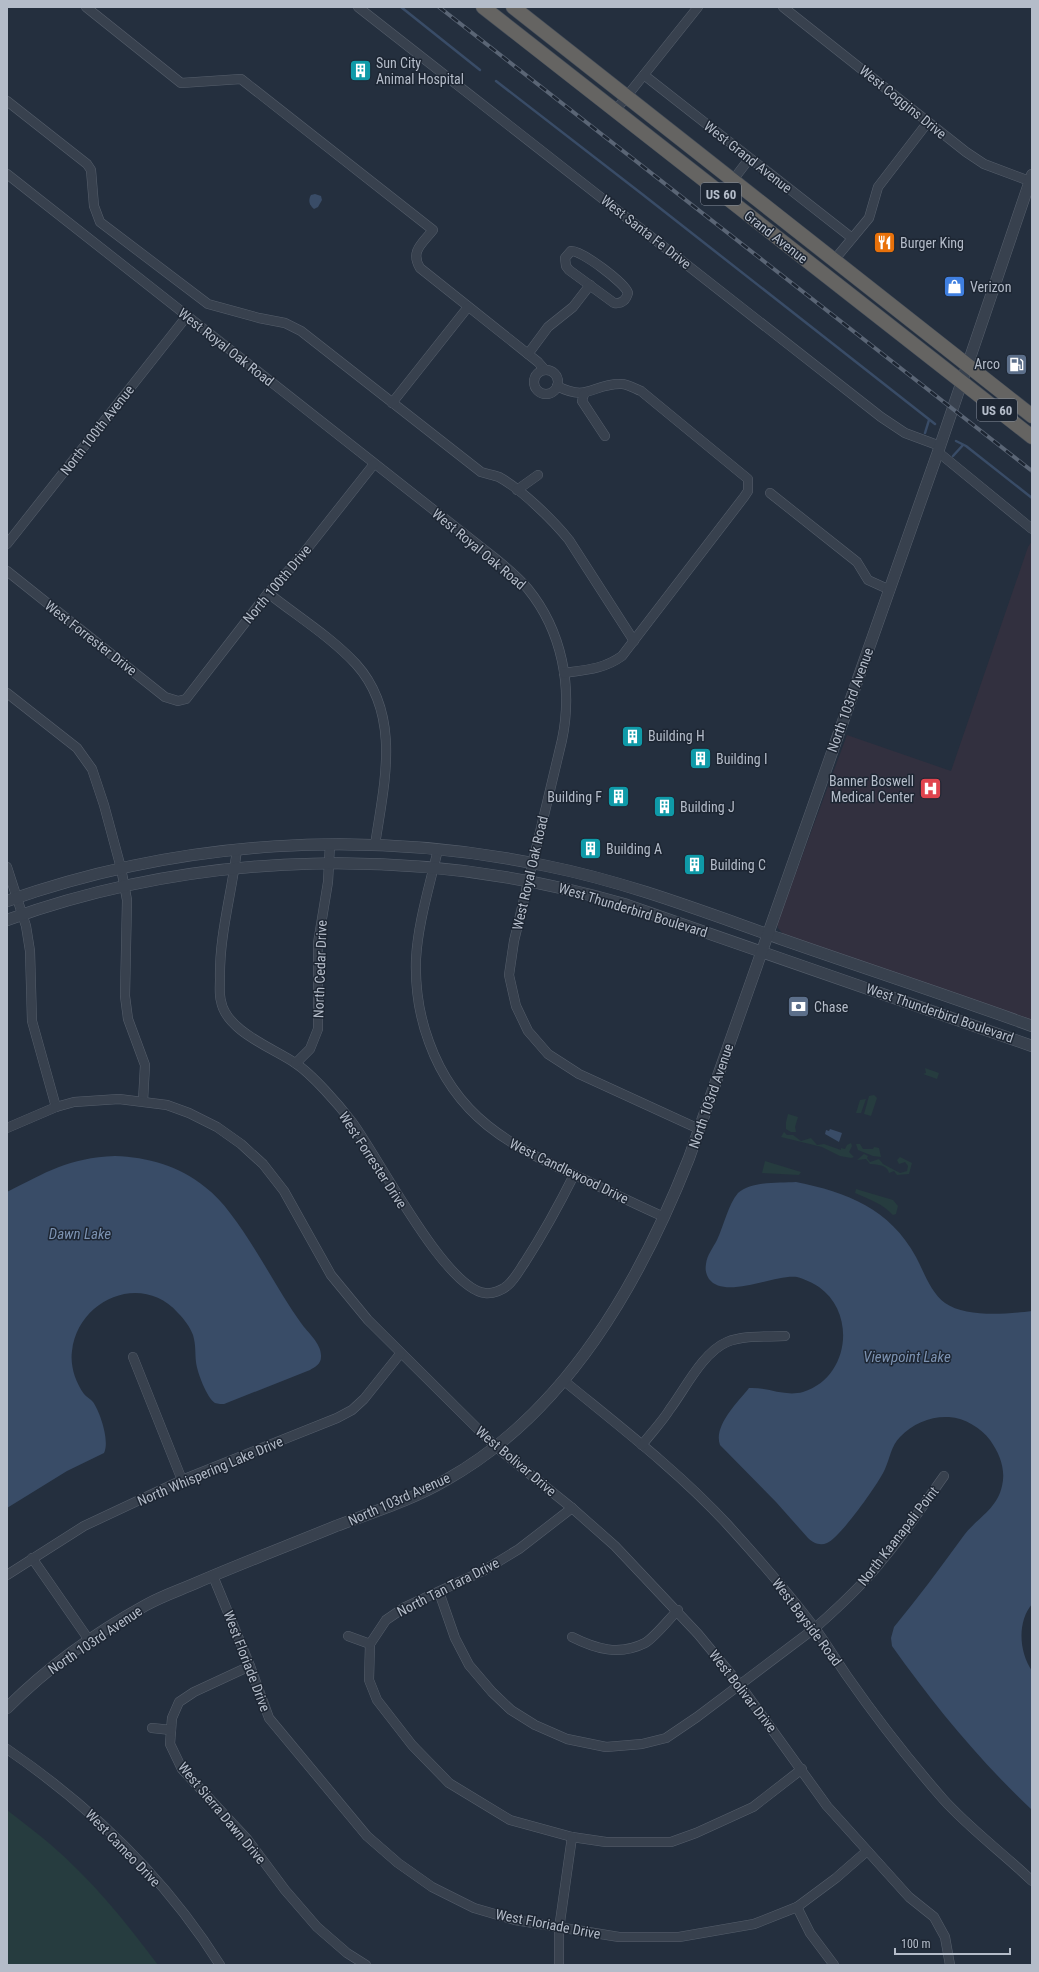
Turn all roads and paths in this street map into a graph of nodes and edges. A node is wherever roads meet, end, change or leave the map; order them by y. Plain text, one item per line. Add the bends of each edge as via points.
1 (86, 7) edge
2 (358, 7) edge
3 (483, 7) edge
4 (513, 7) edge
5 (698, 7) edge
6 (783, 7) edge
7 (644, 75) junction
8 (627, 96) junction
9 (7, 101) edge
10 (615, 111) junction
11 (928, 122) junction
12 (749, 159) junction
13 (7, 174) edge
14 (733, 180) junction
15 (1031, 180) edge
16 (852, 238) junction
17 (835, 259) junction
18 (590, 285) junction
19 (468, 307) junction
20 (187, 316) junction
21 (528, 354) junction
22 (968, 366) junction
23 (545, 370) junction
24 (962, 382) junction
25 (557, 386) junction
26 (584, 394) junction
27 (392, 403) junction
28 (1032, 416) edge
29 (605, 436) dead end
30 (1032, 438) edge
31 (939, 449) junction
32 (374, 464) junction
33 (538, 475) dead end
34 (517, 490) junction
35 (770, 493) dead end
36 (1032, 529) edge
37 (7, 544) edge
38 (7, 572) edge
39 (890, 590) junction
40 (268, 593) junction
41 (634, 641) junction
42 (564, 673) junction
43 (7, 693) edge
44 (178, 701) joint
45 (330, 844) junction
46 (375, 845) junction
47 (237, 849) junction
48 (438, 849) junction
49 (329, 863) junction
50 (532, 863) junction
51 (7, 867) edge
52 (121, 868) junction
53 (434, 868) junction
54 (234, 869) junction
55 (528, 881) junction
56 (611, 881) junction
57 (125, 886) junction
58 (12, 899) edge
59 (606, 899) junction
60 (22, 915) junction
61 (7, 920) edge
62 (767, 934) junction
63 (761, 951) junction
64 (873, 971) junction
65 (867, 988) junction
66 (1032, 1026) edge
67 (1032, 1046) edge
68 (296, 1063) junction
69 (142, 1101) junction
70 (56, 1106) junction
71 (7, 1128) edge
72 (699, 1129) junction
73 (574, 1175) junction
74 (664, 1217) junction
75 (785, 1336) dead end
76 (400, 1354) junction
77 (133, 1357) dead end
78 (563, 1380) junction
79 (642, 1445) junction
80 (495, 1446) junction
81 (944, 1476) dead end
82 (182, 1480) junction
83 (572, 1508) junction
84 (32, 1558) junction
85 (7, 1574) edge
86 (213, 1576) junction
87 (439, 1592) junction
88 (678, 1610) junction
89 (815, 1628) junction
90 (348, 1636) dead end
91 (572, 1637) dead end
92 (89, 1640) junction
93 (370, 1644) junction
94 (250, 1666) junction
95 (740, 1685) junction
96 (7, 1708) edge
97 (152, 1728) dead end
98 (171, 1730) junction
99 (7, 1749) edge
100 (802, 1769) junction
101 (572, 1838) junction
102 (867, 1851) junction
103 (1032, 1881) edge
104 (797, 1906) junction
105 (559, 1929) junction
106 (220, 1965) edge
107 (366, 1965) edge
108 (559, 1965) edge
109 (834, 1965) edge
110 (950, 1965) edge

1 - 19 street via 181,84 241,78 433,230 415,254 416,260 420,268
2 - 31 street, West Santa Fe Drive via 881,417 905,433
3 - 10 highway, Grand Avenue / US 60
4 - 8 highway, Grand Avenue / US 60
5 - 7 street
6 - 11 street, West Coggins Drive
7 - 8 street
7 - 12 street, West Grand Avenue
8 - 10 street
8 - 14 highway, Grand Avenue / US 60
9 - 27 street via 87,164 92,178 96,215 100,222 208,304 285,323 301,331
10 - 24 highway, Grand Avenue / US 60
11 - 15 street, West Coggins Drive via 976,159
11 - 16 street via 878,187 869,218
12 - 14 street
12 - 16 street, West Grand Avenue
13 - 20 street, West Royal Oak Road
14 - 17 highway, Grand Avenue / US 60
15 - 22 street, North 103rd Avenue
16 - 17 street
17 - 22 highway, Grand Avenue / US 60
18 - 18 street via 614,303 622,303 628,293 623,285 582,253 571,251 565,258 566,266
18 - 21 street via 573,307 548,326
19 - 21 street
19 - 27 street
20 - 32 street, West Royal Oak Road
20 - 37 street, North 100th Avenue
21 - 23 street
22 - 24 street, North 103rd Avenue
22 - 28 highway, Grand Avenue / US 60
23 - 25 street via 555,375
23 - 25 street via 536,376 534,383 538,390 548,393
24 - 30 highway, Grand Avenue / US 60
24 - 31 street, North 103rd Avenue
25 - 26 street via 569,392
26 - 29 street via 582,401
26 - 41 street via 621,383 641,391 748,478 748,491 744,497
27 - 34 street via 481,472 498,477
31 - 36 street, West Santa Fe Drive
31 - 39 street, North 103rd Avenue
32 - 40 street, North 100th Drive via 299,559
32 - 42 street, West Royal Oak Road via 496,559 527,588 542,608 551,628
33 - 34 street
34 - 41 street via 559,528
35 - 39 street via 857,562 868,580
38 - 44 street, West Forrester Drive via 165,697
39 - 62 street, North 103rd Avenue
40 - 44 street, North 100th Drive via 186,698
40 - 46 street via 330,640 356,664 376,695 385,724 387,746
41 - 42 street via 622,656 611,664 597,669
42 - 50 street, West Royal Oak Road via 564,729
43 - 52 street via 77,748 92,769
45 - 46 street, West Thunderbird Boulevard
45 - 47 street, West Thunderbird Boulevard
45 - 49 street, North Cedar Drive
46 - 48 street, West Thunderbird Boulevard
47 - 52 street, West Thunderbird Boulevard via 181,856
47 - 54 street, West Forrester Drive
48 - 50 street, West Thunderbird Boulevard
48 - 53 street, West Candlewood Drive
49 - 53 street, West Thunderbird Boulevard
49 - 54 street, West Thunderbird Boulevard
49 - 68 street, North Cedar Drive via 318,943 318,1029 310,1048
50 - 55 street, West Royal Oak Road
50 - 56 street, West Thunderbird Boulevard
51 - 58 street
52 - 57 street
52 - 58 street, West Thunderbird Boulevard
53 - 55 street, West Thunderbird Boulevard
53 - 73 street, West Candlewood Drive via 420,930 416,973 421,1018 435,1058 457,1094 483,1123 525,1152
54 - 57 street, West Thunderbird Boulevard
54 - 68 street, West Forrester Drive via 221,942 221,1002 230,1020 264,1046
55 - 59 street, West Thunderbird Boulevard
55 - 72 street, West Royal Oak Road via 509,975 516,1006 528,1030 548,1054 579,1074
56 - 59 street
56 - 62 street, West Thunderbird Boulevard
57 - 60 street, West Thunderbird Boulevard
57 - 69 street via 125,996 128,1020 145,1065
58 - 60 street
59 - 63 street, West Thunderbird Boulevard
60 - 61 street, West Thunderbird Boulevard
60 - 70 street via 30,951 32,1021
62 - 63 street, North 103rd Avenue
62 - 64 street, West Thunderbird Boulevard
63 - 65 street, West Thunderbird Boulevard
63 - 72 street, North 103rd Avenue
64 - 65 street
64 - 66 street, West Thunderbird Boulevard
65 - 67 street, West Thunderbird Boulevard
68 - 73 street, West Forrester Drive via 352,1122 421,1231 445,1261 474,1290 486,1293 498,1291 508,1285 538,1242
69 - 70 street, West Bolivar Drive via 97,1099
69 - 76 street, West Bolivar Drive via 174,1108 217,1127 263,1164 284,1191 331,1275
70 - 71 street, West Bolivar Drive
72 - 74 street, North 103rd Avenue via 675,1195
73 - 74 street, West Candlewood Drive
74 - 78 street, North 103rd Avenue via 622,1298 590,1346
75 - 79 street via 739,1338 715,1349
76 - 80 street, West Bolivar Drive
76 - 82 street, North Whispering Lake Drive via 352,1410
77 - 82 street
78 - 79 street, West Bayside Road
78 - 80 street, North 103rd Avenue via 525,1422
79 - 89 street, West Bayside Road via 726,1522
80 - 83 street, West Bolivar Drive
80 - 86 street, North 103rd Avenue via 445,1481
81 - 89 street, North Kaanapali Point via 884,1559 856,1591
82 - 84 street, North Whispering Lake Drive via 84,1526
83 - 87 street, North Tan Tara Drive via 483,1571
83 - 88 street, West Bolivar Drive via 615,1546
84 - 85 street, North Whispering Lake Drive
84 - 92 street
86 - 92 street, North 103rd Avenue via 147,1604
86 - 94 street, West Floriade Drive
87 - 93 street, North Tan Tara Drive via 405,1607 386,1620
87 - 95 street, North Kaanapali Point via 455,1638 469,1665 492,1692 510,1710 535,1725 567,1739 606,1747 642,1744 666,1738
88 - 91 street via 646,1642 619,1651 594,1648
88 - 95 street, West Bolivar Drive
89 - 95 street, North Kaanapali Point
89 - 103 street, West Bayside Road via 846,1676 944,1800
90 - 93 street
92 - 96 street, North 103rd Avenue via 33,1682
93 - 101 street via 369,1680 377,1700 412,1745 449,1783 510,1820
94 - 98 street, West Sierra Dawn Drive via 194,1692 179,1702 172,1718
94 - 105 street, West Floriade Drive via 269,1718 367,1836 398,1863 432,1887 474,1908 514,1920
95 - 100 street, West Bolivar Drive
97 - 98 street
98 - 107 street, West Sierra Dawn Drive via 170,1744 182,1769 247,1839 285,1890 317,1927 347,1953
99 - 106 street, West Cameo Drive via 53,1782 103,1825 181,1910
100 - 101 street via 753,1807 671,1842 606,1842
100 - 102 street, West Bolivar Drive via 827,1806
101 - 105 street
102 - 104 street, West Floriade Drive via 836,1878
102 - 110 street, West Bolivar Drive via 910,1897 934,1917 945,1937
104 - 105 street, West Floriade Drive via 754,1924 679,1937 619,1937
104 - 109 street via 810,1932
105 - 108 street

